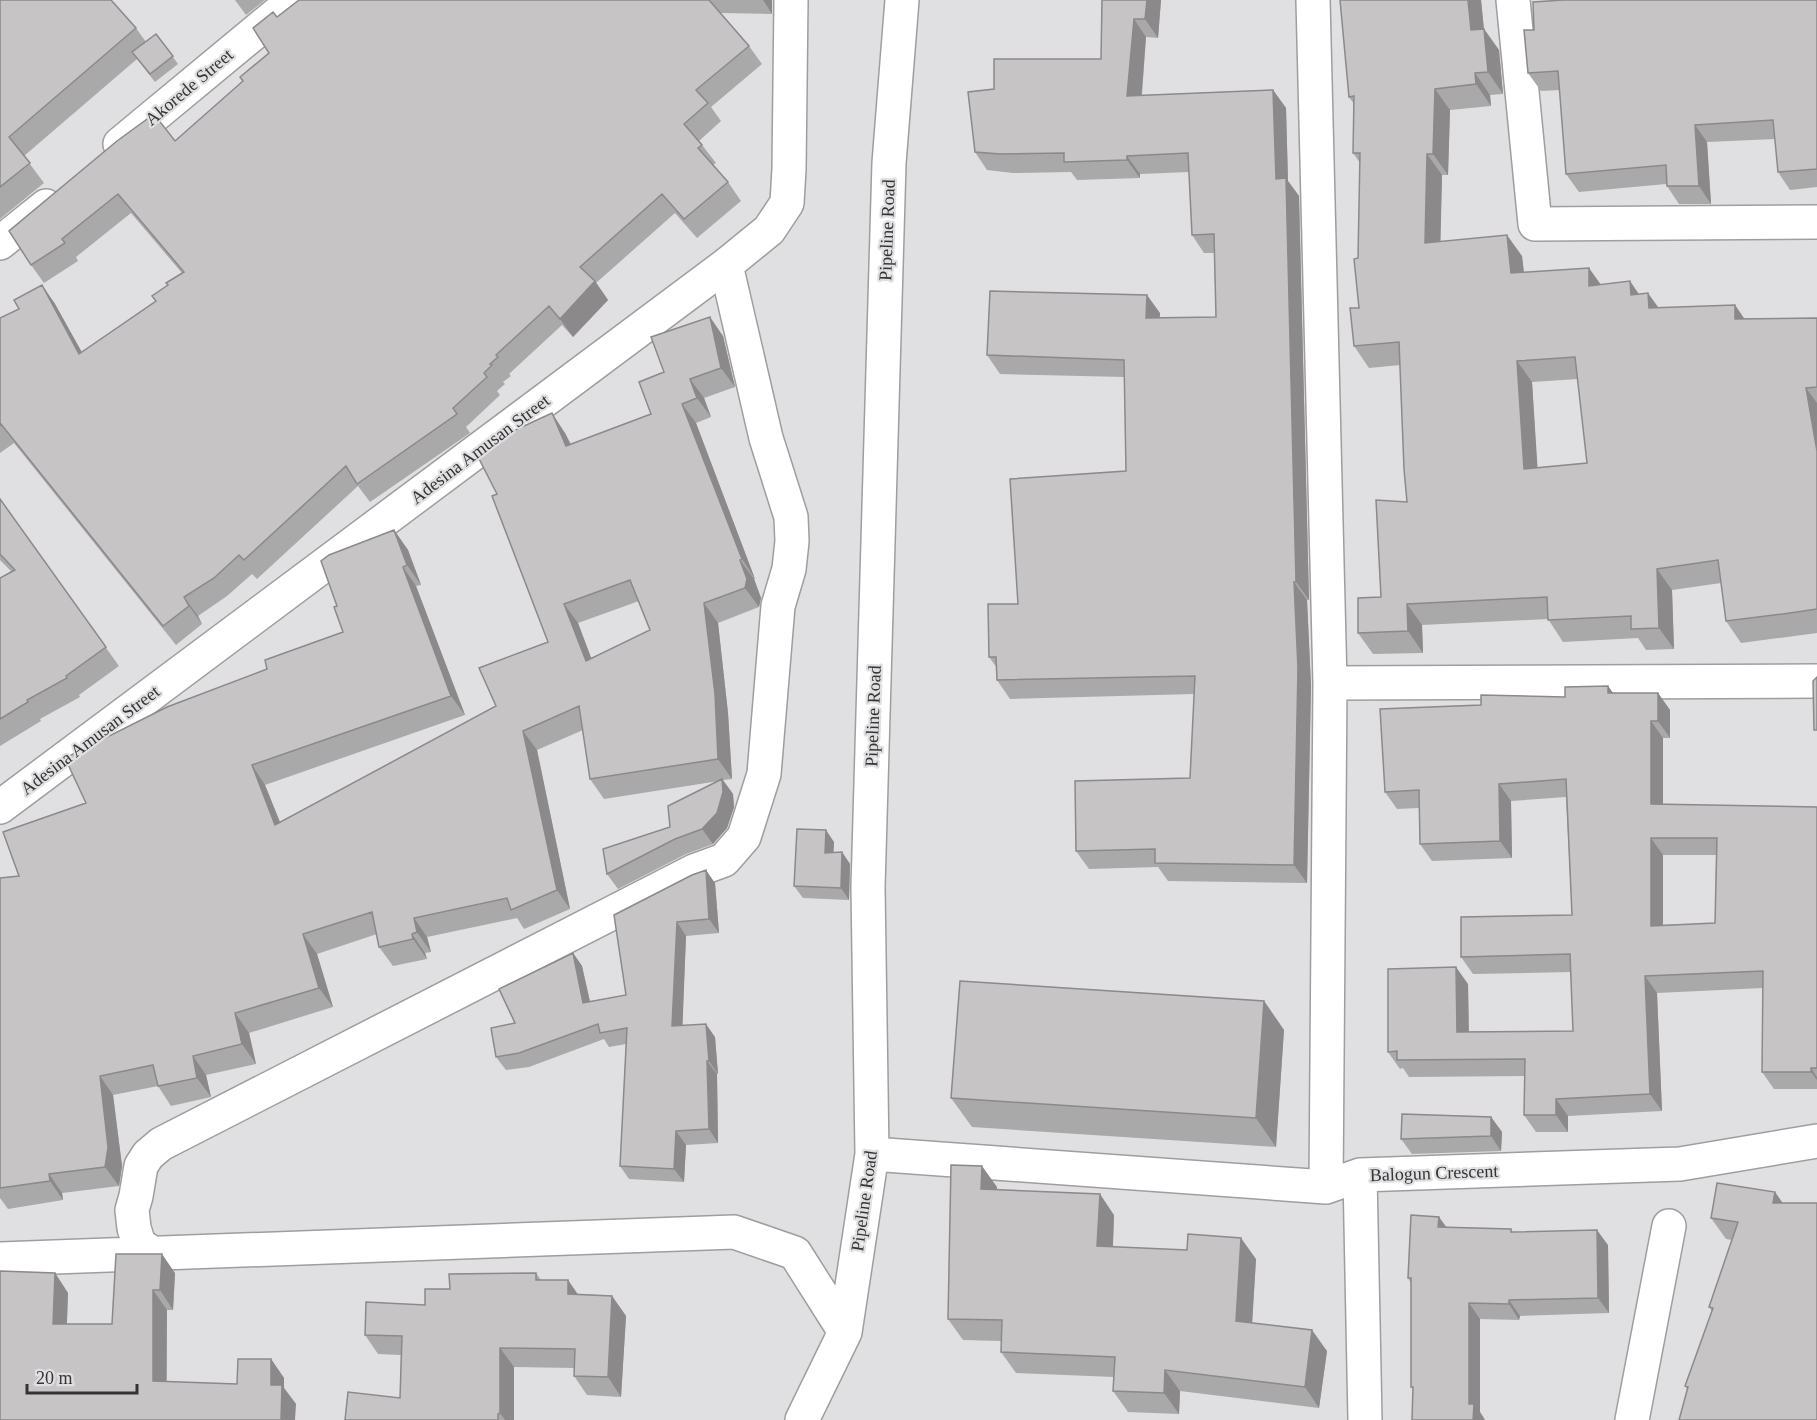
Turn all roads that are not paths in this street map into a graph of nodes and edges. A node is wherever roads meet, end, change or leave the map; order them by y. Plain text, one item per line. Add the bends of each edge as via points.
1 (294, 0) edge
2 (791, 0) edge
3 (902, 0) edge
4 (1312, 0) edge
5 (1513, 0) edge
6 (101, 160) edge
7 (64, 190) edge
8 (1817, 222) edge
9 (0, 243) edge
10 (726, 265) junction
11 (1817, 681) edge
12 (1330, 683) junction
13 (0, 807) edge
14 (1817, 1140) edge
15 (872, 1154) junction
16 (1360, 1176) junction
17 (1326, 1186) junction
18 (1670, 1226) dead end
19 (153, 1254) junction
20 (0, 1258) edge
21 (845, 1332) junction
22 (802, 1420) edge
23 (1365, 1420) edge
24 (1632, 1420) edge

1 - 6 street, Akorede Street
2 - 10 street, Adesina Amusan Street via 787,203 769,230
3 - 15 street, Pipeline Road via 889,163 868,887
4 - 12 street
5 - 8 street via 1535,224
7 - 9 street
10 - 13 street, Adesina Amusan Street
10 - 19 street via 766,438 791,517 792,541 778,606 764,774 744,837 724,860 694,871 161,1144 141,1166 132,1210 139,1244
11 - 12 street
12 - 17 street
14 - 16 street, Balogun Crescent via 1680,1164
15 - 17 street, Balogun Crescent
15 - 21 street, Pipeline Road
16 - 17 street, Balogun Crescent
16 - 23 street
18 - 24 street
19 - 20 street
19 - 21 street via 734,1232 795,1252
21 - 22 street, Pipeline Road

